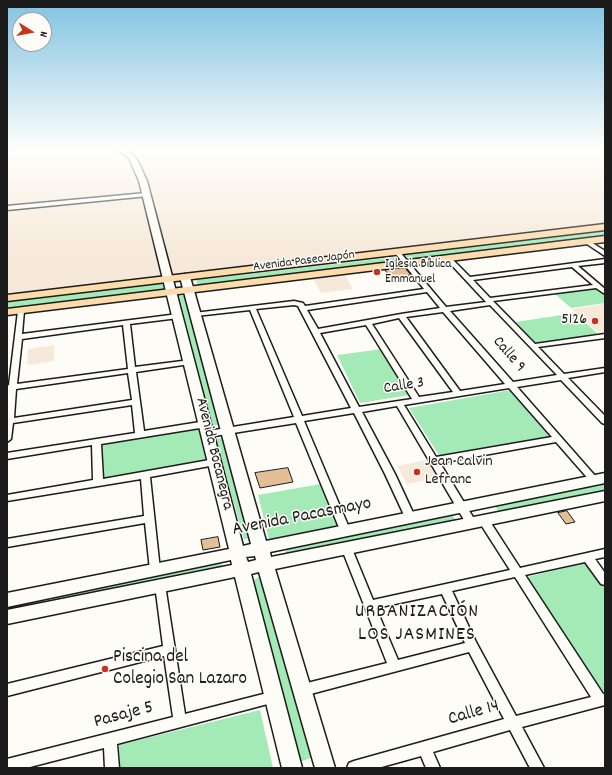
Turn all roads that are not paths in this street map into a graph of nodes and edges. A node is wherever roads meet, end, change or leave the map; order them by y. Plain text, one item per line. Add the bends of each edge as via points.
1 (143, 184) edge
2 (146, 195) junction
3 (7, 208) edge
4 (605, 227) edge
5 (605, 239) edge
6 (586, 241) junction
7 (397, 252) junction
8 (605, 254) edge
9 (448, 258) junction
10 (605, 261) edge
11 (407, 263) junction
12 (573, 265) junction
13 (186, 277) junction
14 (168, 279) junction
15 (468, 279) junction
16 (598, 286) junction
17 (190, 290) junction
18 (429, 290) junction
19 (172, 292) junction
20 (605, 292) edge
21 (7, 298) edge
22 (490, 302) junction
23 (302, 306) junction
24 (252, 307) junction
25 (445, 310) junction
26 (21, 311) junction
27 (7, 312) edge
28 (196, 314) junction
29 (178, 316) junction
30 (401, 316) junction
31 (126, 323) junction
32 (368, 323) junction
33 (316, 332) junction
34 (605, 336) edge
35 (18, 337) junction
36 (533, 346) junction
37 (190, 362) junction
38 (132, 370) junction
39 (605, 370) edge
40 (562, 377) junction
41 (512, 386) junction
42 (10, 388) edge
43 (458, 394) junction
44 (417, 400) junction
45 (136, 402) junction
46 (399, 403) junction
47 (357, 410) junction
48 (300, 419) junction
49 (9, 421) junction
50 (605, 422) edge
51 (207, 429) junction
52 (228, 430) junction
53 (140, 435) junction
54 (7, 439) edge
55 (557, 439) junction
56 (96, 442) junction
57 (7, 456) edge
58 (433, 461) junction
59 (215, 462) junction
60 (145, 475) junction
61 (600, 479) edge
62 (98, 482) junction
63 (605, 496) edge
64 (7, 498) edge
65 (481, 503) junction
66 (461, 507) junction
67 (410, 517) junction
68 (149, 519) junction
69 (482, 520) junction
70 (346, 530) junction
71 (7, 543) edge
72 (260, 547) junction
73 (346, 547) junction
74 (605, 553) edge
75 (587, 557) junction
76 (241, 560) junction
77 (266, 563) junction
78 (518, 572) junction
79 (158, 577) junction
80 (605, 581) edge
81 (445, 589) junction
82 (7, 600) edge
83 (370, 605) junction
84 (7, 617) edge
85 (472, 646) junction
86 (170, 649) junction
87 (394, 666) junction
88 (7, 690) edge
89 (303, 690) junction
90 (275, 697) junction
91 (603, 700) edge
92 (180, 722) junction
93 (513, 723) junction
94 (110, 740) junction
95 (425, 748) junction
96 (7, 766) edge
97 (112, 768) edge
98 (292, 768) edge
99 (325, 768) edge
100 (354, 768) edge
101 (433, 768) edge
102 (537, 768) edge

1 - 2 main road, Avenida Bocanegra
2 - 3 street
2 - 14 main road, Avenida Bocanegra
4 - 7 main road, Avenida Paseo Japón
5 - 6 main road, Avenida Paseo Japón
6 - 8 street
6 - 9 main road, Avenida Paseo Japón
7 - 11 street, Calle 9
7 - 13 main road, Avenida Paseo Japón
9 - 11 main road, Avenida Paseo Japón
9 - 15 street
10 - 12 street
11 - 17 main road, Avenida Paseo Japón
11 - 18 street, Calle 9
12 - 15 street
12 - 16 street
13 - 14 main road, Avenida Paseo Japón
13 - 17 main road, Avenida Bocanegra
14 - 19 main road, Avenida Bocanegra
14 - 21 main road, Avenida Paseo Japón
15 - 22 street
16 - 20 street
16 - 22 street
17 - 19 main road, Avenida Paseo Japón
17 - 28 main road, Avenida Bocanegra
18 - 23 street
18 - 25 street, Calle 9
19 - 26 main road, Avenida Paseo Japón
19 - 29 main road, Avenida Bocanegra
22 - 25 street
22 - 36 street
23 - 24 street via 294,303
23 - 33 street
24 - 28 street
24 - 48 street
25 - 30 street
25 - 41 street, Calle 9
26 - 27 main road, Avenida Paseo Japón
26 - 35 street
28 - 52 main road, Avenida Bocanegra
29 - 31 street
29 - 37 main road, Avenida Bocanegra
30 - 32 street
30 - 43 street
31 - 35 street
31 - 38 street
32 - 33 street
32 - 44 street
33 - 47 street
34 - 36 street
35 - 42 street
36 - 40 street
37 - 38 street
37 - 51 main road, Avenida Bocanegra
38 - 42 street
38 - 45 street
39 - 40 street, Calle 3
40 - 41 street, Calle 3
40 - 50 street
41 - 43 street, Calle 3
41 - 55 street, Calle 9
42 - 49 street
43 - 44 street, Calle 3
44 - 46 street, Calle 3
45 - 49 street
45 - 53 street
46 - 47 street, Calle 3
46 - 58 street
47 - 48 street, Calle 3
47 - 67 street
48 - 52 street, Calle 3
48 - 70 street
49 - 54 street
51 - 52 street, Calle 3
51 - 53 street, Calle 3
51 - 59 main road, Avenida Bocanegra
52 - 72 main road, Avenida Bocanegra
53 - 56 street, Calle 3
55 - 58 street
55 - 61 street, Calle 9
56 - 57 street, Calle 3
56 - 62 street
58 - 66 street
59 - 60 street
59 - 76 main road, Avenida Bocanegra
60 - 62 street
60 - 68 street
61 - 65 main road, Avenida Pacasmayo
62 - 64 street
63 - 69 main road, Avenida Pacasmayo
65 - 66 main road, Avenida Pacasmayo
65 - 69 main road
66 - 67 main road, Avenida Pacasmayo
66 - 69 street
67 - 70 main road, Avenida Pacasmayo
68 - 71 street
68 - 79 street
69 - 73 main road, Avenida Pacasmayo
69 - 78 street
70 - 72 main road, Avenida Pacasmayo
72 - 76 main road, Avenida Pacasmayo
72 - 77 main road, Avenida Bocanegra
73 - 77 main road, Avenida Pacasmayo
73 - 83 street
74 - 75 street
75 - 78 street
75 - 80 street
76 - 77 main road, Avenida Pacasmayo
76 - 79 main road, Avenida Pacasmayo
76 - 90 main road, Avenida Bocanegra
77 - 89 main road, Avenida Bocanegra
78 - 81 street
78 - 91 street
79 - 82 main road, Avenida Pacasmayo
79 - 84 main road, Avenida Pacasmayo
79 - 86 street
81 - 83 street
81 - 85 street
83 - 87 street
85 - 87 street
85 - 93 street
86 - 88 street
86 - 92 street
87 - 89 street
89 - 99 main road, Avenida Bocanegra
90 - 92 street, Pasaje 5
90 - 98 main road, Avenida Bocanegra
91 - 93 street, Calle 14
92 - 94 street, Pasaje 5
93 - 95 street, Calle 14
93 - 102 street
94 - 96 street, Pasaje 5
94 - 97 street
95 - 100 street, Calle 14
95 - 101 street

